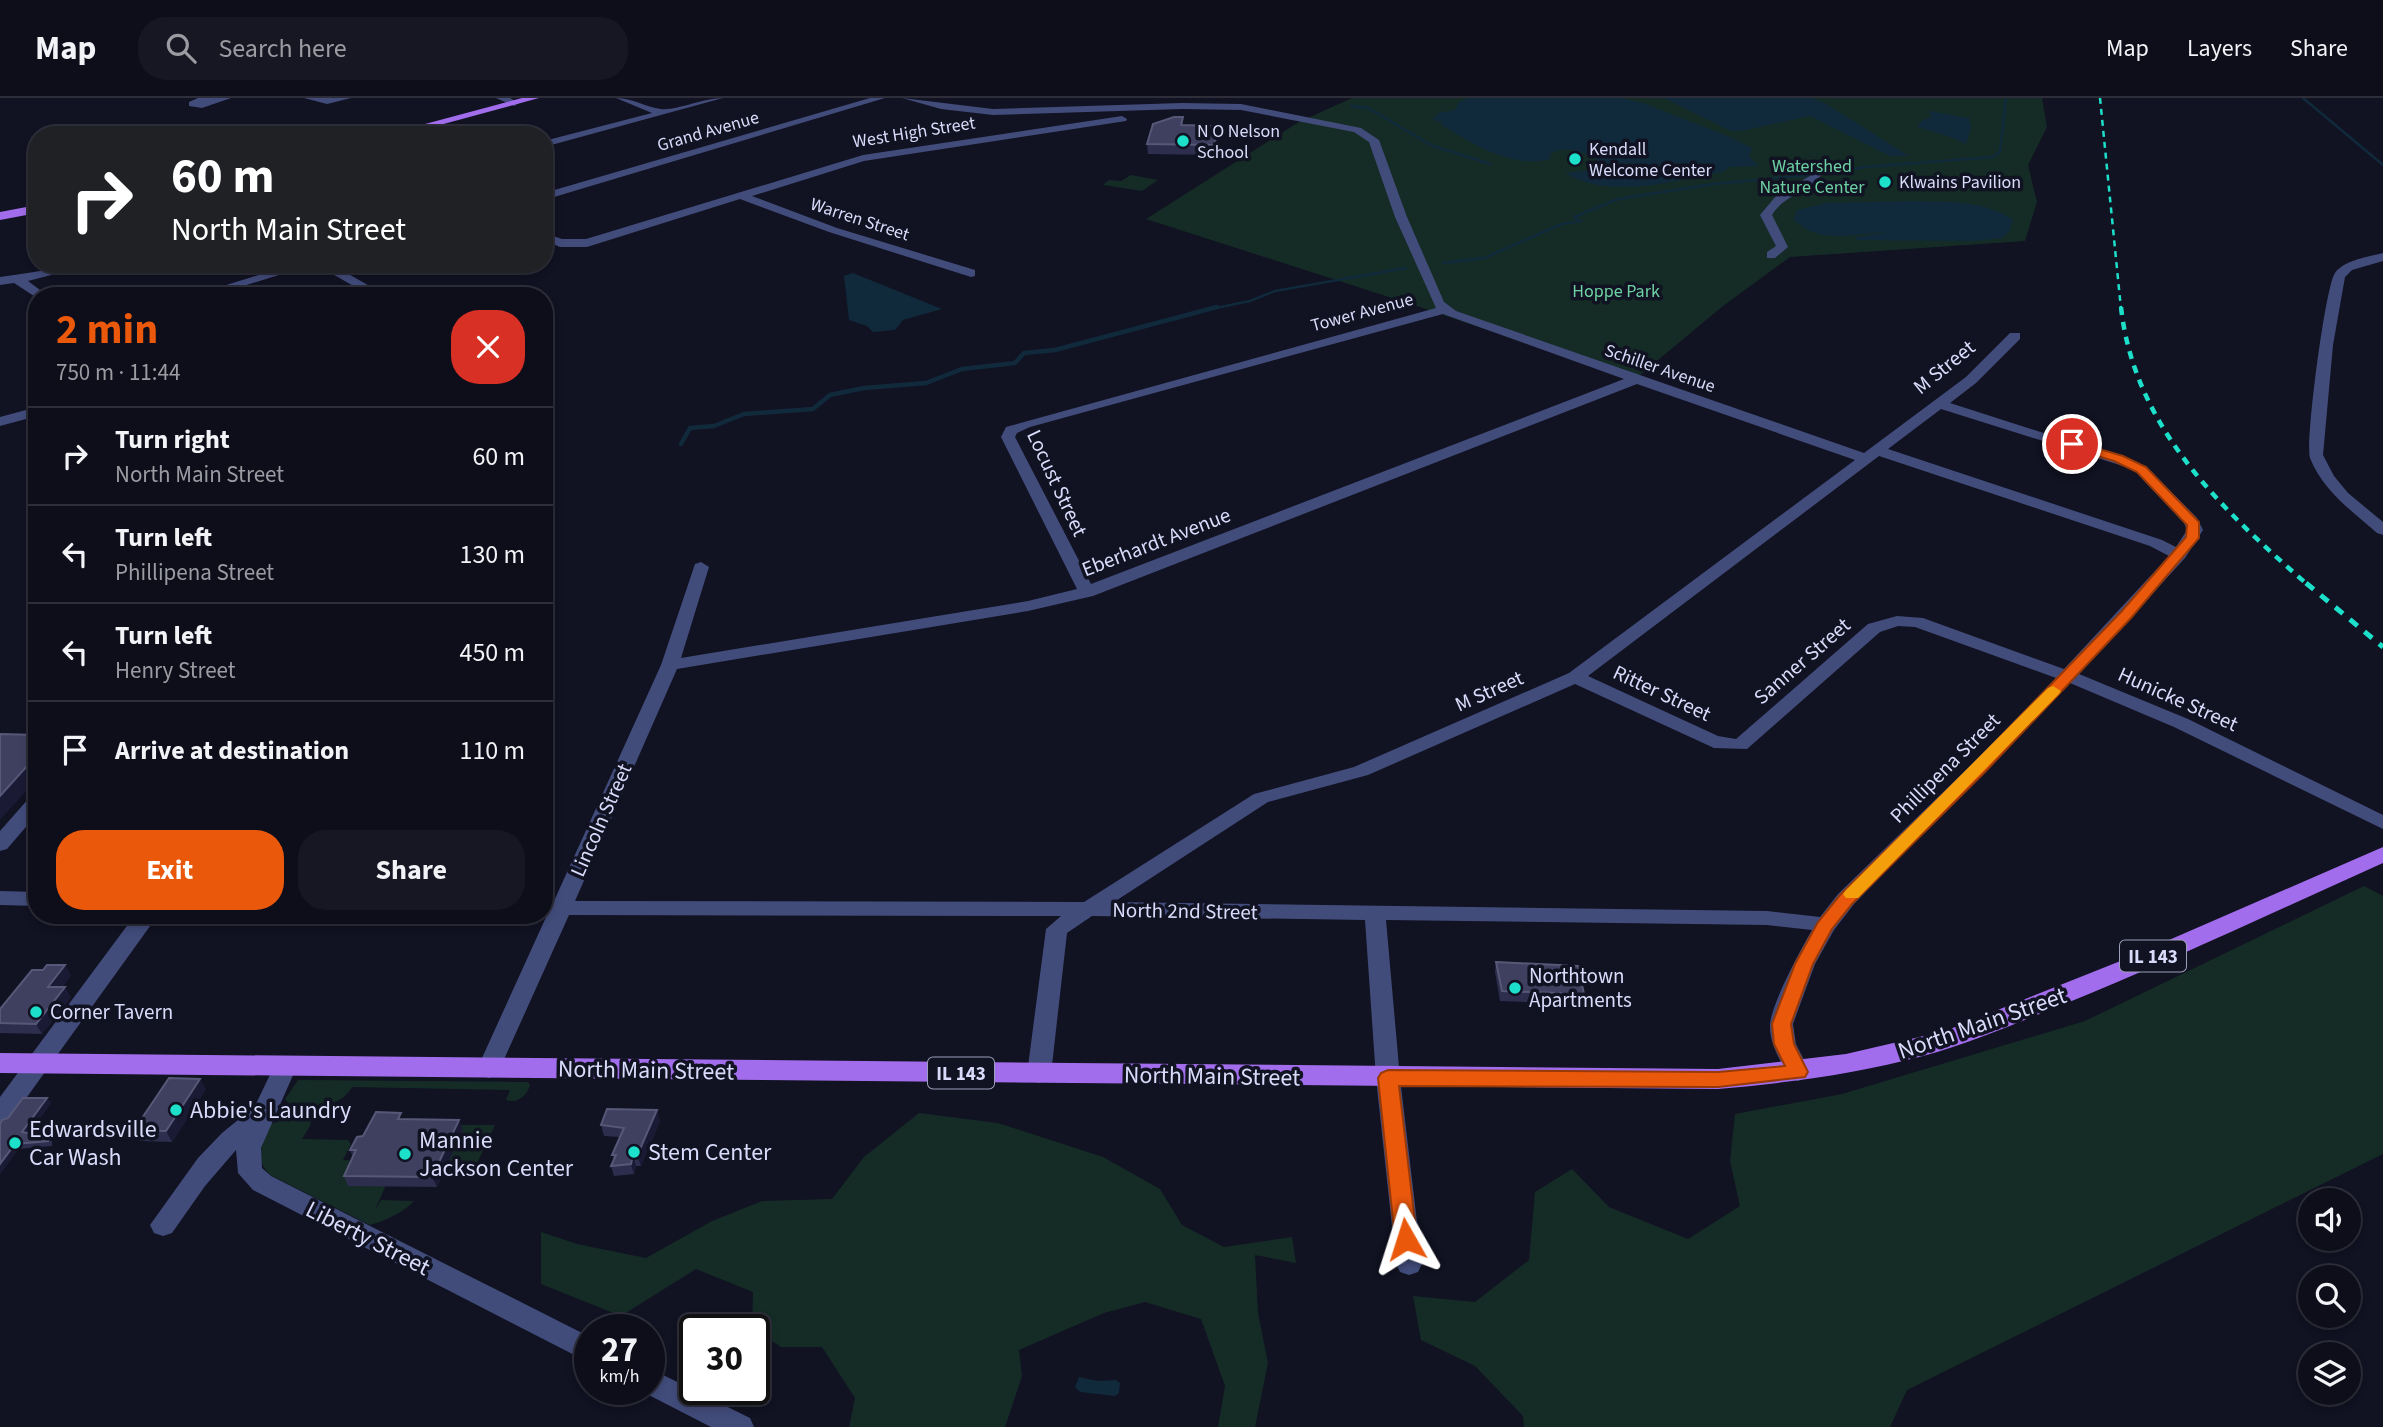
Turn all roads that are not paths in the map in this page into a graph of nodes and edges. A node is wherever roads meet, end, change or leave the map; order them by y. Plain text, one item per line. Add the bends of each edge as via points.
1 (309, 98) edge
2 (346, 98) edge
3 (501, 98) edge
4 (534, 98) edge
5 (621, 98) edge
6 (718, 98) edge
7 (880, 98) edge
8 (907, 98) edge
9 (514, 103) junction
10 (662, 113) junction
11 (1273, 116) junction
12 (1172, 119) edge
13 (1240, 120) dead end
14 (424, 126) edge
15 (553, 142) edge
16 (1815, 168) dead end
17 (553, 194) edge
18 (739, 195) junction
19 (28, 211) edge
20 (0, 216) edge
21 (553, 239) edge
22 (1771, 255) dead end
23 (2383, 257) edge
24 (0, 268) edge
25 (57, 273) edge
26 (277, 273) edge
27 (338, 273) edge
28 (971, 273) dead end
29 (16, 279) junction
30 (0, 281) edge
31 (28, 287) edge
32 (228, 287) edge
33 (364, 287) edge
34 (1444, 310) junction
35 (2015, 335) dead end
36 (1634, 380) junction
37 (1937, 404) junction
38 (28, 414) edge
39 (0, 422) edge
40 (1011, 430) joint
41 (1869, 455) junction
42 (2383, 530) edge
43 (2179, 555) junction
44 (701, 567) dead end
45 (1087, 592) junction
46 (1907, 621) joint
47 (670, 665) junction
48 (2068, 676) junction
49 (1576, 677) junction
50 (1731, 746) joint
51 (28, 811) edge
52 (2383, 823) edge
53 (0, 844) edge
54 (2383, 854) edge
55 (0, 898) edge
56 (28, 899) edge
57 (553, 908) edge
58 (1083, 909) junction
59 (1375, 914) junction
60 (140, 924) edge
61 (547, 924) edge
62 (1825, 926) junction
63 (0, 1063) edge
64 (38, 1063) junction
65 (285, 1066) junction
66 (489, 1069) junction
67 (1798, 1072) junction
68 (1039, 1074) junction
69 (1388, 1078) junction
70 (264, 1111) junction
71 (0, 1115) edge
72 (163, 1225) dead end
73 (1409, 1264) dead end
74 (574, 1343) edge
75 (665, 1389) edge
76 (740, 1427) edge

1 - 2 street
3 - 9 street
4 - 9 main road
5 - 10 street
6 - 10 street
7 - 17 street, Grand Avenue
8 - 11 street via 993,112 1202,106 1241,107
9 - 14 main road
10 - 15 street
11 - 13 street
11 - 34 street, Tower Avenue via 1340,125 1374,140 1401,217
12 - 18 street, West High Street via 1129,118 875,156
16 - 22 street via 1814,178 1767,211 1782,247
18 - 21 street, West High Street via 592,242 570,244
18 - 28 street, Warren Street
19 - 20 main road
23 - 42 street via 2348,268 2339,276 2326,345 2316,456 2343,496
24 - 29 street
25 - 29 street
26 - 32 street
27 - 33 street
29 - 30 street
29 - 31 street
34 - 36 street, Schiller Avenue
34 - 40 street, Tower Avenue
35 - 37 street, M Street via 1970,380
36 - 41 street, Schiller Avenue
36 - 45 street, Eberhardt Avenue
37 - 41 street, M Street
37 - 43 street, Phillipena Street via 2141,469 2195,530
38 - 39 street
40 - 45 street, Locust Street via 1007,437
41 - 43 street, Schiller Avenue via 1895,455 2156,543
41 - 49 street, M Street
43 - 48 street, Phillipena Street
44 - 47 street, Lincoln Street
45 - 47 street, Eberhardt Avenue via 1028,606
46 - 48 street, Hunicke Street via 1940,628
46 - 50 street, Sanner Street via 1874,628 1740,745
47 - 57 street, Lincoln Street
48 - 52 street, Hunicke Street via 2181,723
48 - 62 street, Phillipena Street via 1846,899
49 - 50 street, Ritter Street
49 - 58 street, M Street via 1361,771 1261,798
51 - 53 street
54 - 67 main road, North Main Street / IL 143 via 2091,984 1966,1033 1907,1051
55 - 56 street
57 - 58 street, North 2nd Street
58 - 59 street, North 2nd Street
58 - 68 street, M Street via 1057,929
59 - 62 street, North 2nd Street via 1767,918
59 - 69 street
60 - 64 street
61 - 66 street, Lincoln Street
62 - 67 street, Phillipena Street via 1804,964 1781,1024 1784,1044
63 - 64 main road, North Main Street / IL 143
64 - 65 main road, North Main Street / IL 143
64 - 71 street
65 - 66 main road, North Main Street / IL 143
65 - 70 street, Liberty Street
66 - 68 main road, North Main Street / IL 143
67 - 69 main road, North Main Street / IL 143 via 1707,1079
68 - 69 main road, North Main Street / IL 143
69 - 73 street
70 - 72 street via 198,1172
70 - 74 street, Liberty Street via 247,1161 262,1183
75 - 76 street

